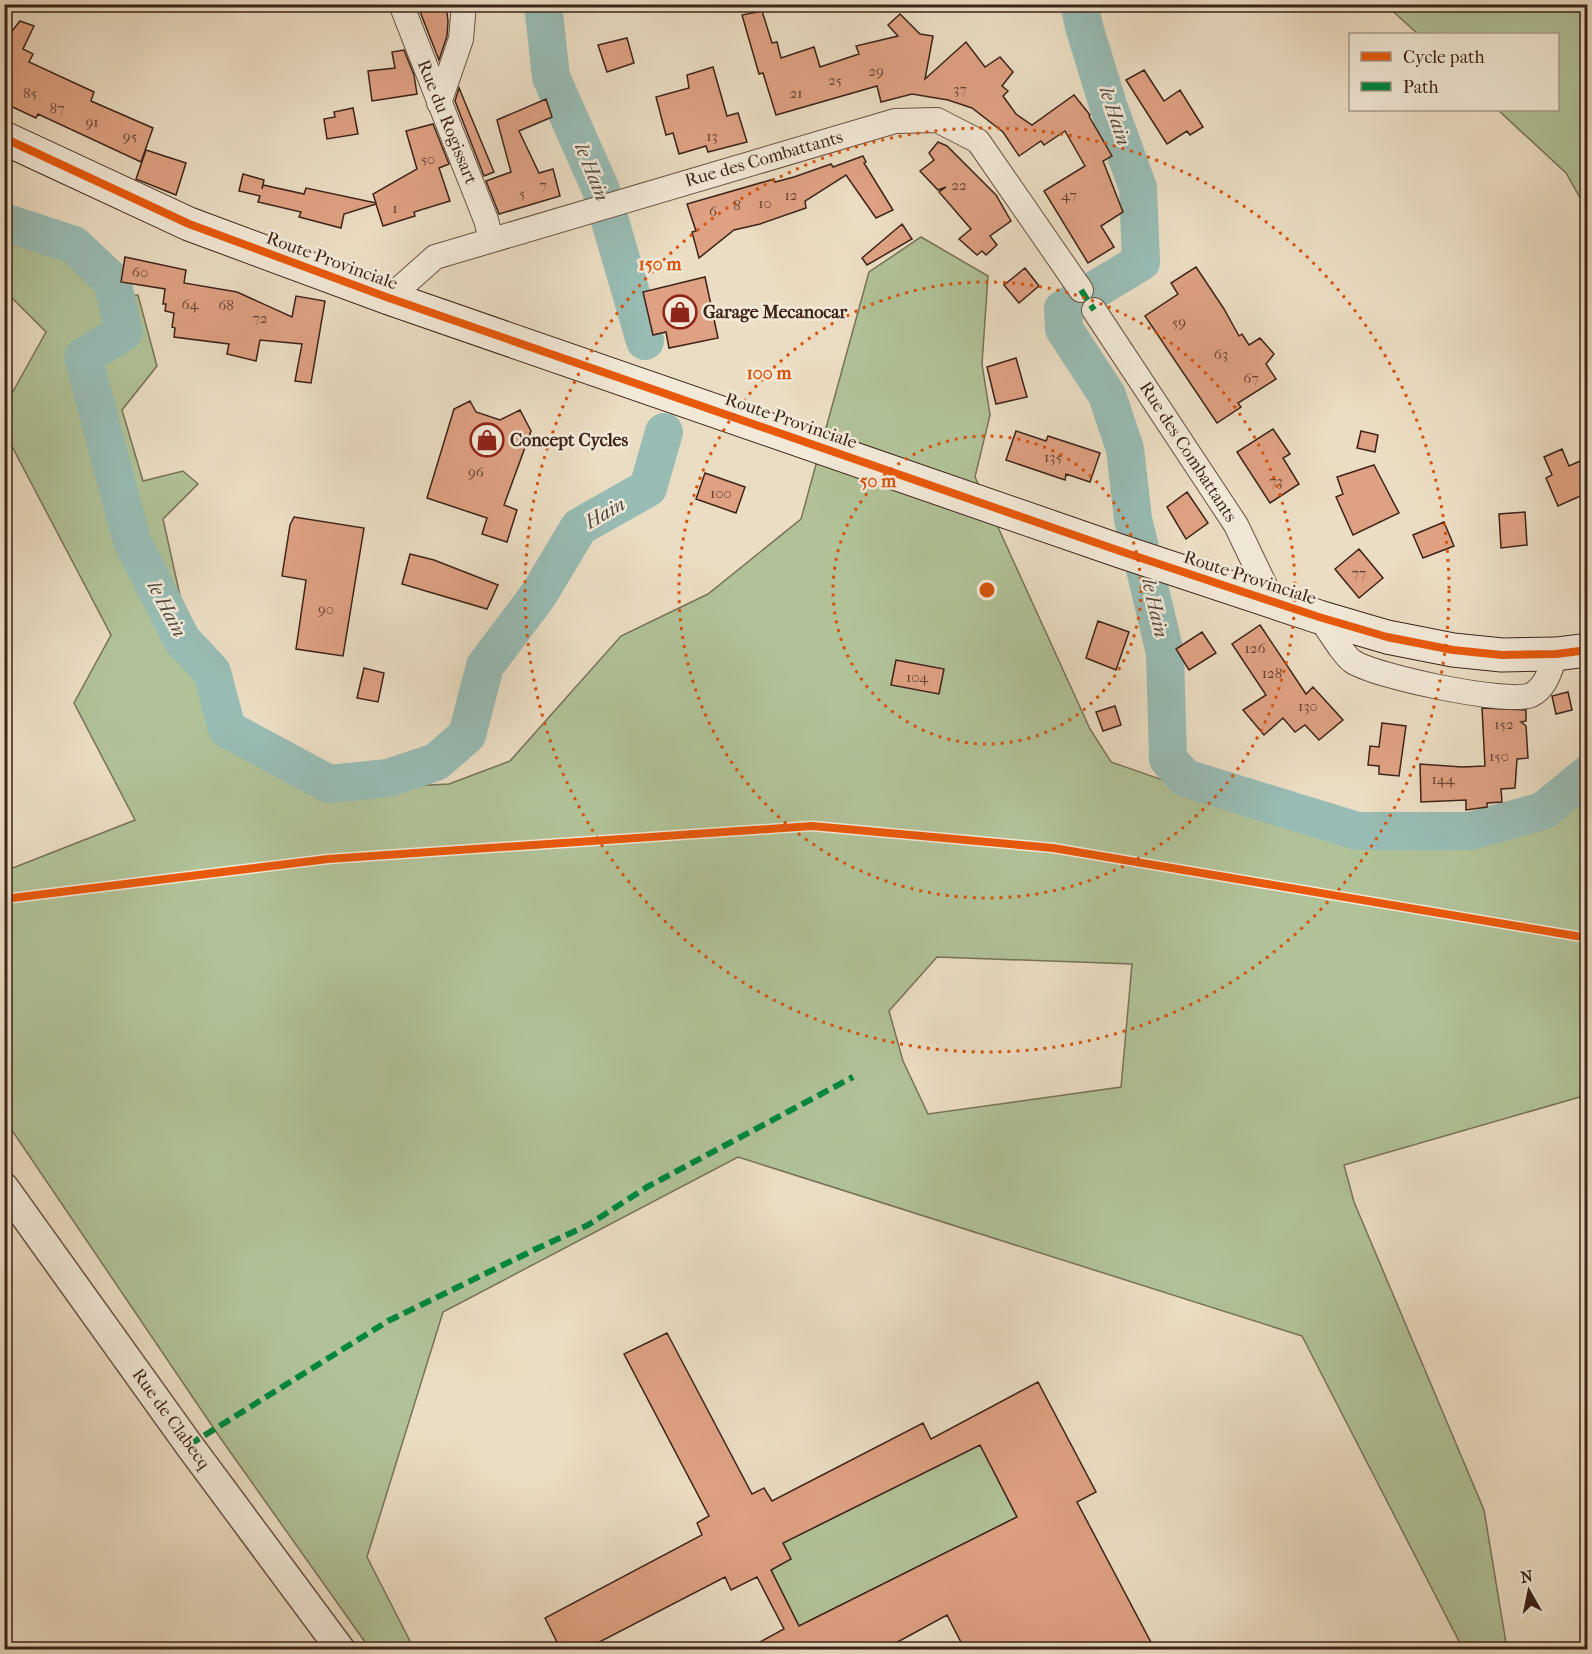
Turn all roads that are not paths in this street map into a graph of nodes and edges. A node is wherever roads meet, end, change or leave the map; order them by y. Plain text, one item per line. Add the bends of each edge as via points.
1 (401, 4) edge
2 (464, 4) edge
3 (439, 103) junction
4 (4, 138) edge
5 (491, 239) junction
6 (1081, 290) dead end
7 (389, 298) junction
8 (1094, 310) dead end
9 (1272, 600) junction
10 (1572, 652) edge
11 (4, 1187) edge
12 (341, 1650) edge

1 - 3 street, Rue du Rogissart
2 - 3 street via 461,39
3 - 5 street, Rue du Rogissart
4 - 7 main road, Route Provinciale via 189,224
5 - 6 street, Rue des Combattants via 895,121 937,120 978,141
5 - 7 street, Rue des Combattants via 435,257
7 - 9 main road, Route Provinciale
8 - 9 street, Rue des Combattants via 1236,525
9 - 10 main road, Route Provinciale via 1387,637 1454,650 1502,655
11 - 12 street, Rue de Clabecq

